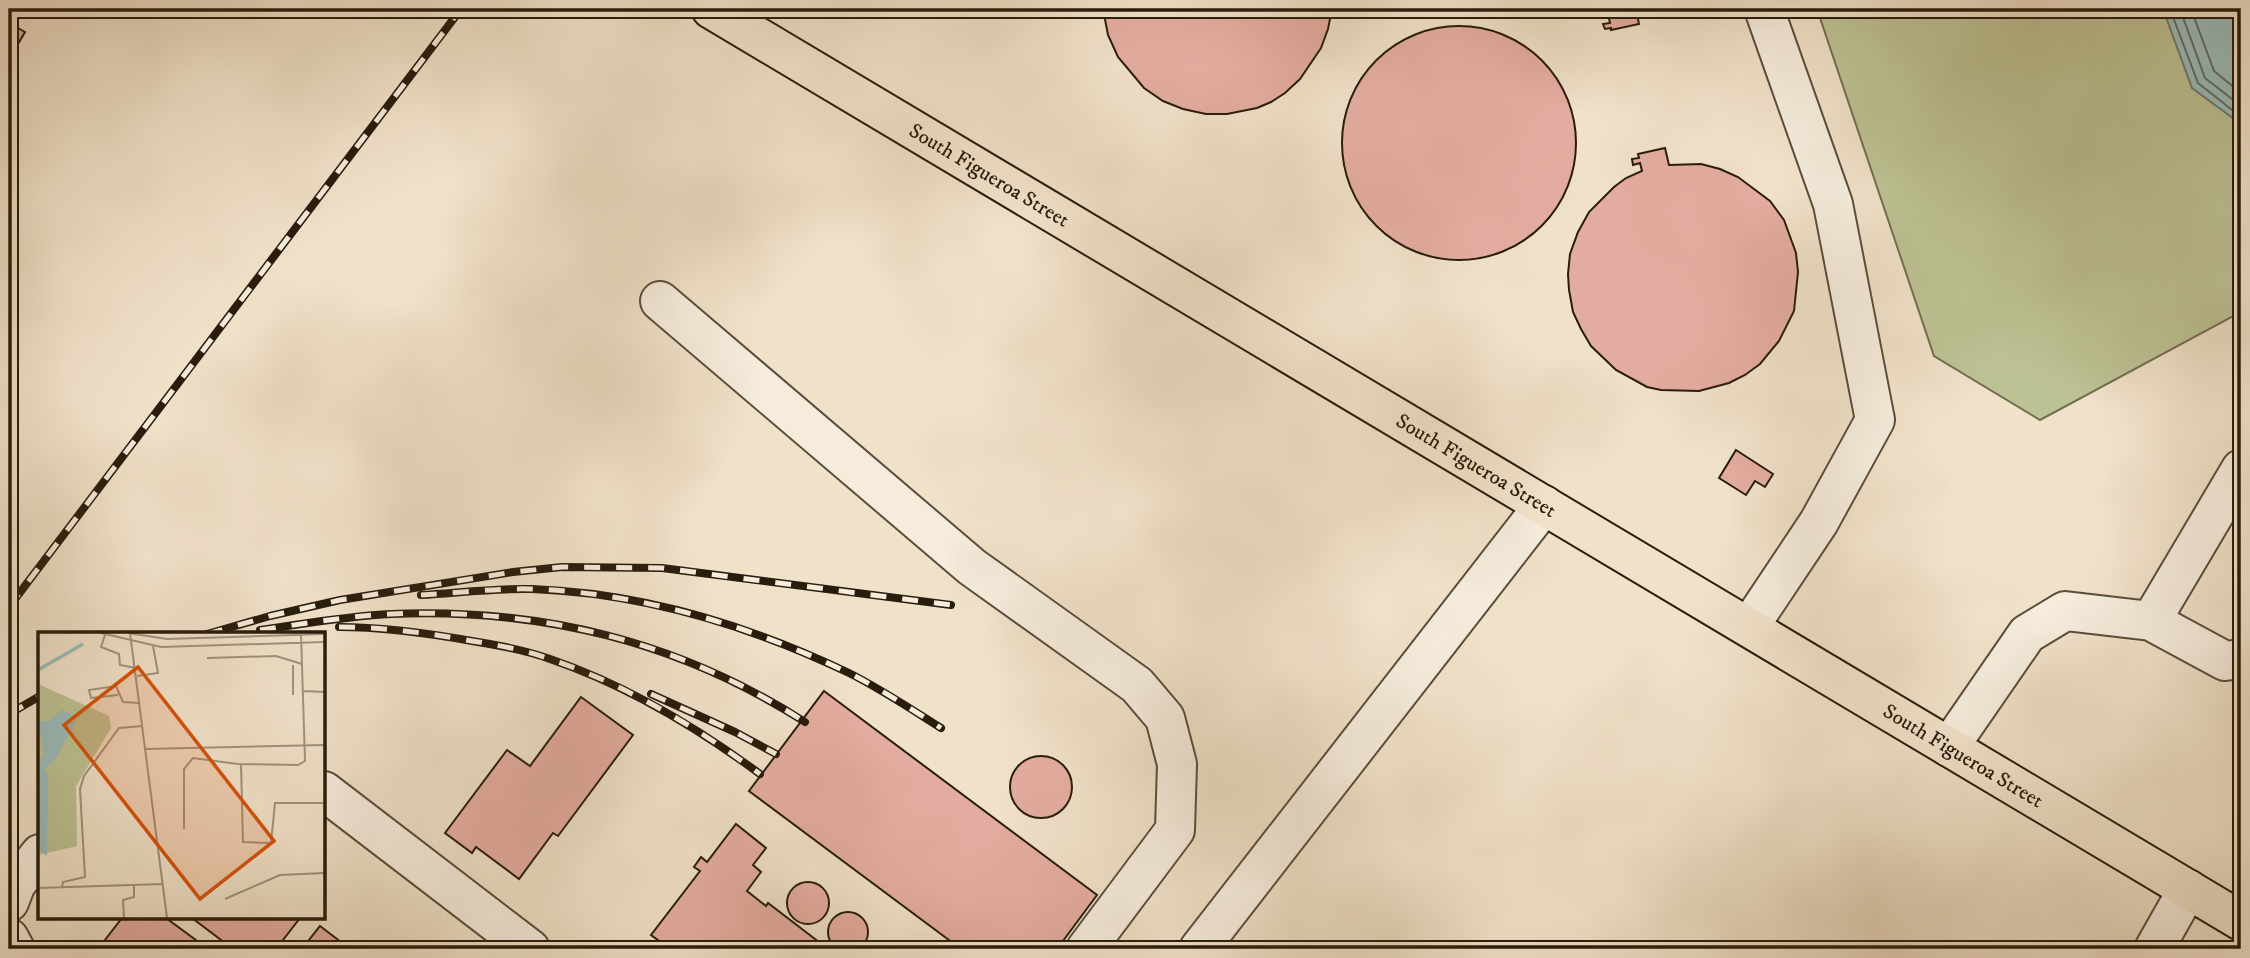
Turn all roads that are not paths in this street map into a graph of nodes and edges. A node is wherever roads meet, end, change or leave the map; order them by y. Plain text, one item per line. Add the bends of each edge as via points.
1 (711, 9) edge
2 (1764, 9) edge
3 (660, 301) dead end
4 (2241, 469) edge
5 (1544, 505) junction
6 (2151, 621) junction
7 (1749, 627) junction
8 (2241, 659) edge
9 (1950, 747) junction
10 (326, 793) edge
11 (38, 856) edge
12 (2189, 890) junction
13 (9, 902) edge
14 (2241, 921) edge
15 (9, 938) edge
16 (15, 949) edge
17 (530, 949) edge
18 (1086, 949) edge
19 (1199, 949) edge
20 (2154, 949) edge

1 - 5 main road, South Figueroa Street
2 - 7 lane via 1833,204 1875,420 1819,522
3 - 18 lane via 972,567 1136,685 1165,718 1177,764 1175,830
4 - 6 lane
5 - 7 main road, South Figueroa Street
5 - 19 lane
6 - 8 lane via 2225,661
6 - 9 lane via 2065,611 2027,634
7 - 9 main road, South Figueroa Street
9 - 12 main road, South Figueroa Street
10 - 17 lane
11 - 13 lane via 16,884
12 - 14 main road, South Figueroa Street
12 - 20 lane
15 - 16 lane

